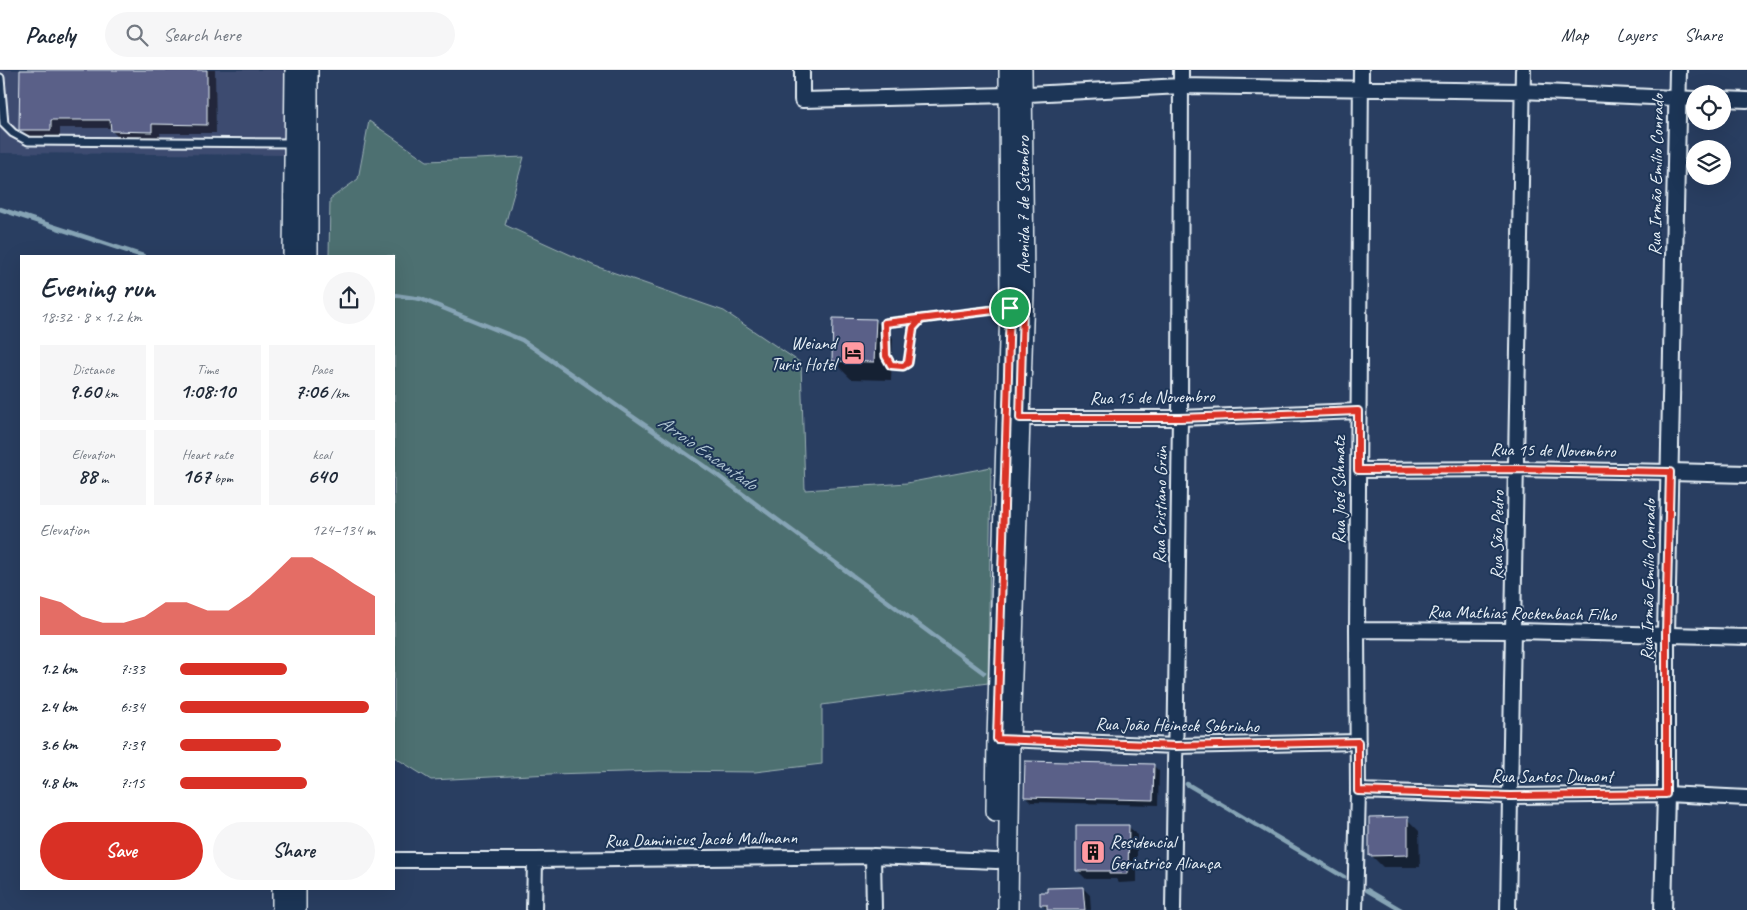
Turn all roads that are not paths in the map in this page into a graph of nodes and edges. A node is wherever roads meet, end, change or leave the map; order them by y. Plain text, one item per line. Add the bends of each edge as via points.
1 (294, 70) edge
2 (308, 70) edge
3 (802, 70) edge
4 (1009, 70) edge
5 (1022, 70) edge
6 (1181, 70) edge
7 (1361, 70) edge
8 (1523, 70) edge
9 (1678, 70) edge
10 (0, 78) edge
11 (1181, 86) junction
12 (1360, 88) junction
13 (1522, 92) junction
14 (1016, 95) junction
15 (1677, 98) junction
16 (1686, 98) edge
17 (1731, 99) edge
18 (1747, 100) edge
19 (301, 144) junction
20 (294, 255) edge
21 (308, 255) edge
22 (1017, 307) junction
23 (921, 319) junction
24 (1358, 411) junction
25 (1013, 418) junction
26 (1180, 418) junction
27 (1516, 469) junction
28 (1358, 470) junction
29 (1670, 472) junction
30 (1747, 474) edge
31 (1357, 630) junction
32 (1514, 631) junction
33 (1666, 634) junction
34 (1747, 637) edge
35 (1004, 739) junction
36 (1358, 742) junction
37 (1176, 746) junction
38 (1358, 791) junction
39 (1666, 794) junction
40 (1510, 796) junction
41 (1747, 798) edge
42 (874, 856) junction
43 (395, 860) edge
44 (535, 860) junction
45 (1002, 861) junction
46 (282, 890) edge
47 (296, 890) edge
48 (282, 910) edge
49 (296, 910) edge
50 (534, 910) edge
51 (874, 910) edge
52 (996, 910) edge
53 (1008, 910) edge
54 (1173, 910) edge
55 (1355, 910) edge
56 (1508, 910) edge
57 (1663, 910) edge

1 - 19 main road
2 - 19 main road
3 - 14 street via 802,100
4 - 14 main road, Avenida 7 de Setembro
5 - 14 main road, Avenida 7 de Setembro
6 - 11 street, Rua Cristiano Grün
7 - 12 street, Rua José Schmatz
8 - 13 street, Rua São Pedro
9 - 15 street, Rua Irmão Emílio Conrado
10 - 19 lane via 4,124 28,141
11 - 12 street
11 - 14 street
11 - 26 street, Rua Cristiano Grün
12 - 13 street
12 - 24 street, Rua José Schmatz
13 - 15 street
13 - 27 street, Rua São Pedro
14 - 22 main road, Avenida 7 de Setembro
15 - 16 street
15 - 29 street, Rua Irmão Emílio Conrado
17 - 18 street
19 - 20 main road
19 - 21 main road
22 - 23 lane
22 - 25 main road, Avenida 7 de Setembro
23 - 23 lane via 913,328 908,363 891,365 886,356 885,323
24 - 26 street, Rua 15 de Novembro
24 - 28 street, Rua José Schmatz
25 - 26 street, Rua 15 de Novembro
25 - 35 main road, Avenida 7 de Setembro
26 - 37 street, Rua Cristiano Grün
27 - 28 street, Rua 15 de Novembro
27 - 29 street, Rua 15 de Novembro
27 - 32 street, Rua São Pedro
28 - 31 street, Rua José Schmatz
29 - 30 street, Rua 15 de Novembro
29 - 33 street, Rua Irmão Emílio Conrado
31 - 32 street, Rua Mathias Rockenbach Filho
31 - 36 street, Rua José Schmatz
32 - 33 street, Rua Mathias Rockenbach Filho
32 - 40 street, Rua São Pedro
33 - 34 street, Rua Mathias Rockenbach Filho
33 - 39 street, Rua Irmão Emílio Conrado
35 - 37 street, Rua João Heineck Sobrinho
35 - 45 main road, Avenida 7 de Setembro
36 - 37 street, Rua João Heineck Sobrinho
36 - 38 street, Rua José Schmatz
37 - 54 street, Rua Cristiano Grün
38 - 40 street, Rua Santos Dumont
38 - 55 street, Rua José Schmatz
39 - 40 street, Rua Santos Dumont
39 - 41 street, Rua Santos Dumont
39 - 57 street, Rua Irmão Emílio Conrado
40 - 56 street, Rua São Pedro
42 - 44 street, Rua Daminicus Jacob Mallmann
42 - 45 street, Rua Daminicus Jacob Mallmann
42 - 51 street
43 - 44 street, Rua Daminicus Jacob Mallmann
44 - 50 street
45 - 52 main road, Avenida 7 de Setembro
45 - 53 main road, Avenida 7 de Setembro
46 - 48 main road
47 - 49 main road

